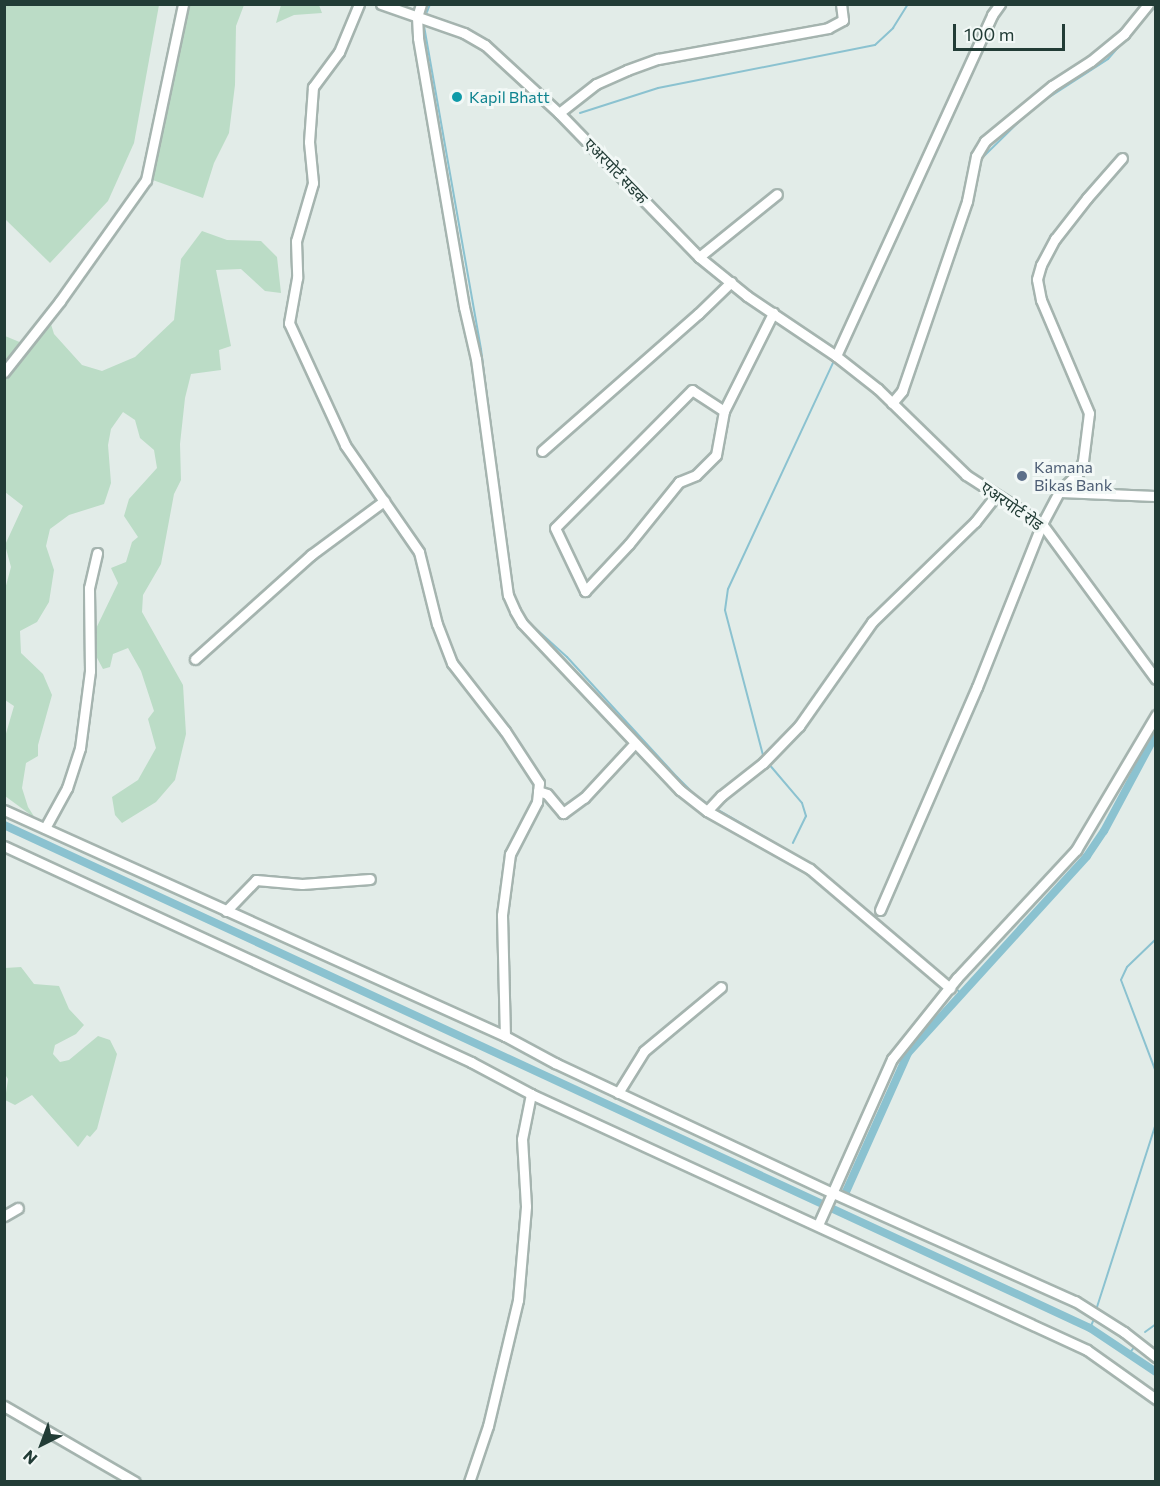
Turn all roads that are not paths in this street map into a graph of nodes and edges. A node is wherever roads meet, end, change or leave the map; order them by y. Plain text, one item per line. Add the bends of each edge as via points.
1 (183, 4) edge
2 (359, 4) edge
3 (381, 4) edge
4 (421, 4) edge
5 (841, 4) edge
6 (1000, 4) edge
7 (1148, 4) edge
8 (417, 17) junction
9 (560, 113) junction
10 (1122, 158) dead end
11 (777, 194) dead end
12 (699, 257) junction
13 (731, 282) junction
14 (773, 313) junction
15 (837, 358) junction
16 (4, 372) edge
17 (892, 403) junction
18 (724, 411) junction
19 (542, 451) dead end
20 (1059, 492) junction
21 (996, 495) junction
22 (1155, 496) edge
23 (384, 501) junction
24 (1042, 524) junction
25 (97, 553) dead end
26 (195, 659) dead end
27 (1155, 679) edge
28 (1155, 715) edge
29 (635, 742) junction
30 (538, 791) junction
31 (4, 810) edge
32 (706, 811) junction
33 (45, 828) junction
34 (4, 846) edge
35 (370, 879) dead end
36 (880, 910) dead end
37 (226, 911) junction
38 (953, 984) junction
39 (721, 987) dead end
40 (505, 1036) junction
41 (618, 1093) junction
42 (531, 1094) junction
43 (833, 1193) junction
44 (18, 1208) dead end
45 (4, 1216) edge
46 (820, 1222) junction
47 (1155, 1357) edge
48 (1155, 1399) edge
49 (4, 1406) edge
50 (135, 1482) edge
51 (469, 1482) edge

1 - 16 street via 146,180
2 - 23 street via 339,52 313,87 309,142 313,183 296,241 297,278 289,323 345,445
3 - 8 street, एअरपोर्ट सडक
4 - 8 street
5 - 9 street via 843,20 828,28 658,59 596,84
6 - 15 street
7 - 17 street via 1124,34 985,141 976,156 967,201 902,392
8 - 9 street, एअरपोर्ट सडक via 465,33 484,45
8 - 29 street via 476,359 508,595 522,623
9 - 12 street, एअरपोर्ट सडक
10 - 20 street via 1055,239 1037,279 1041,300 1089,413 1083,461 1078,473
11 - 12 street
12 - 13 street, एअरपोर्ट सडक
13 - 14 street, एअरपोर्ट सडक
13 - 19 street
14 - 15 street, एअरपोर्ट सडक
14 - 18 street
15 - 17 street, एअरपोर्ट रोड
17 - 21 street, एअरपोर्ट रोड via 966,475
18 - 18 street via 716,455 696,475 680,482 585,591 555,528 692,390
20 - 22 street
20 - 24 street
21 - 24 street, एअरपोर्ट रोड
21 - 32 street via 975,522 872,622 799,726 764,763
23 - 26 street via 311,555
23 - 30 street via 419,552 436,624 452,663 506,731 538,783
24 - 27 street, एअरपोर्ट रोड
24 - 36 street via 977,687
25 - 33 street via 89,588 90,671 80,748 68,788
28 - 38 street via 1076,850
29 - 30 street via 584,798 564,813 547,794
29 - 32 street via 680,790
30 - 40 street via 537,802 510,854 502,915
31 - 33 street
32 - 38 street via 810,869
33 - 37 street
34 - 42 street via 471,1062
35 - 37 street via 302,884 256,880
37 - 40 street
38 - 43 street via 892,1059
39 - 41 street via 644,1051
40 - 41 street
41 - 43 street
42 - 46 street
42 - 51 street via 522,1139 526,1206 518,1300 488,1426
43 - 46 street
43 - 47 street via 1075,1301
44 - 45 street
46 - 48 street via 1087,1350
49 - 50 street

